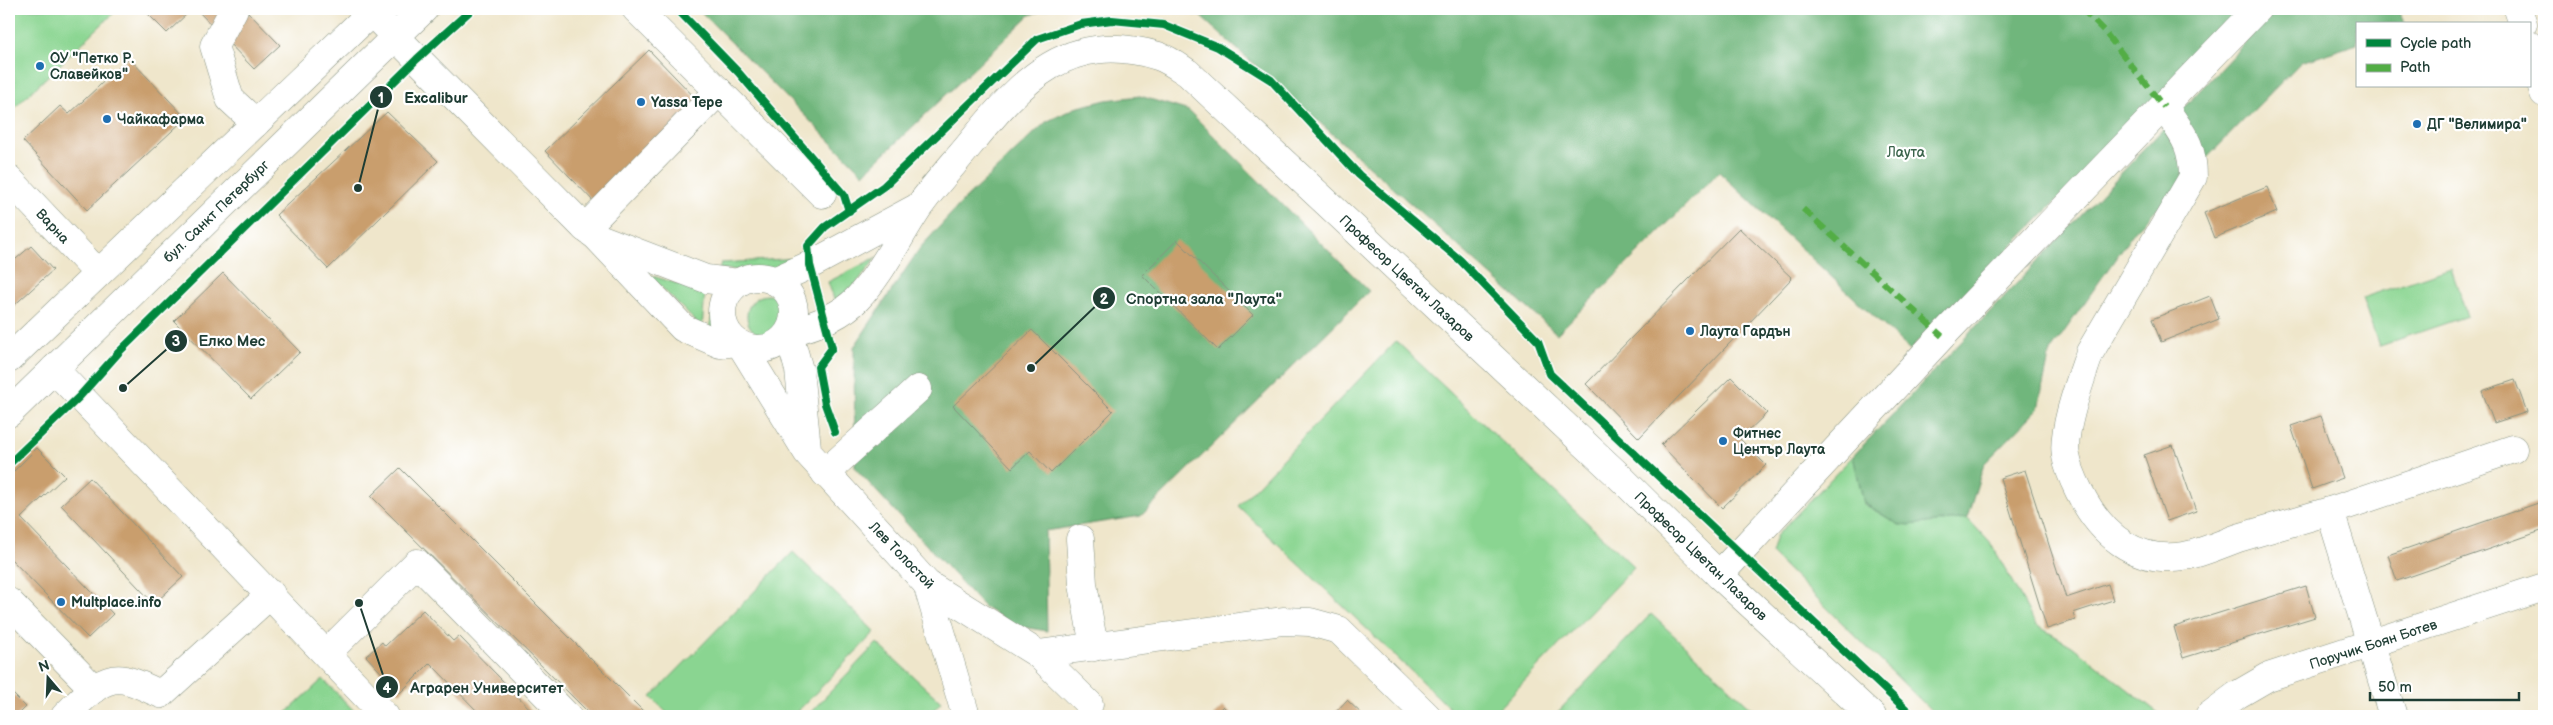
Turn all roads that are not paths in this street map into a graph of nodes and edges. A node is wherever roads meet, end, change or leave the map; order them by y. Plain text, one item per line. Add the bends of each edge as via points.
1 (234, 9) edge
2 (424, 9) edge
3 (636, 9) edge
4 (2257, 9) edge
5 (2518, 9) edge
6 (371, 10) edge
7 (2522, 22) edge
8 (396, 36) junction
9 (2530, 48) edge
10 (719, 91) junction
11 (2544, 93) edge
12 (2164, 107) junction
13 (256, 123) junction
14 (9, 179) edge
15 (822, 194) dead end
16 (920, 206) junction
17 (590, 232) junction
18 (98, 273) junction
19 (774, 280) junction
20 (738, 283) junction
21 (789, 333) junction
22 (738, 344) junction
23 (9, 359) edge
24 (54, 369) junction
25 (918, 389) dead end
26 (9, 413) edge
27 (2513, 449) dead end
28 (807, 452) junction
29 (825, 473) junction
30 (2330, 511) junction
31 (1080, 539) dead end
32 (1718, 575) junction
33 (927, 584) junction
34 (2544, 587) edge
35 (271, 594) junction
36 (9, 602) edge
37 (2370, 645) junction
38 (1094, 647) junction
39 (327, 653) junction
40 (1038, 654) junction
41 (94, 689) junction
42 (1089, 704) dead end
43 (64, 716) edge
44 (385, 716) edge
45 (567, 716) edge
46 (966, 716) edge
47 (1427, 716) edge
48 (1872, 716) edge
49 (2209, 716) edge
50 (2393, 716) edge

1 - 13 street via 214,46 230,99
2 - 8 street, бул. Санкт Петербург
3 - 10 street
4 - 12 street
5 - 7 street
6 - 8 street
6 - 13 street
8 - 17 street
8 - 24 street, бул. Санкт Петербург
9 - 11 street
10 - 15 street
10 - 17 street
12 - 30 street via 2189,143 2193,177 2090,352 2066,441 2066,455 2075,482 2089,511 2105,532 2124,546 2152,555 2184,556
12 - 32 street via 1942,336
13 - 18 street
14 - 18 street, Варна
16 - 19 street, Професор Цветан Лазаров via 810,265
16 - 21 street, Професор Цветан Лазаров via 857,299 824,321
16 - 32 street, Професор Цветан Лазаров via 993,116 1026,82 1059,59 1092,50 1127,50 1160,56 1188,73 1618,476
17 - 20 street via 706,279
17 - 22 street via 682,328 720,344
18 - 23 street
19 - 20 street via 756,277
19 - 21 street via 793,303 795,313
20 - 22 street via 724,301 722,312 723,324
21 - 22 street via 772,347 761,350
21 - 28 street via 800,370
22 - 28 street, Лев Толостой
24 - 26 street, бул. Санкт Петербург
24 - 35 street
25 - 29 street
27 - 30 street
28 - 29 street, Лев Толостой
29 - 33 street, Лев Толостой
30 - 37 street
31 - 38 street via 1083,584
32 - 48 street, Професор Цветан Лазаров
33 - 40 street, Лев Толостой
33 - 46 street
34 - 37 street, Поручик Боян Ботев
35 - 39 street
35 - 41 street via 161,694 124,679 110,680
36 - 41 street
37 - 49 street, Поручик Боян Ботев via 2268,677 2237,694
37 - 50 street
38 - 40 street
38 - 47 street via 1284,621 1310,622 1339,630
39 - 44 street
39 - 45 street via 417,563
40 - 42 street, Лев Толостой
41 - 43 street

